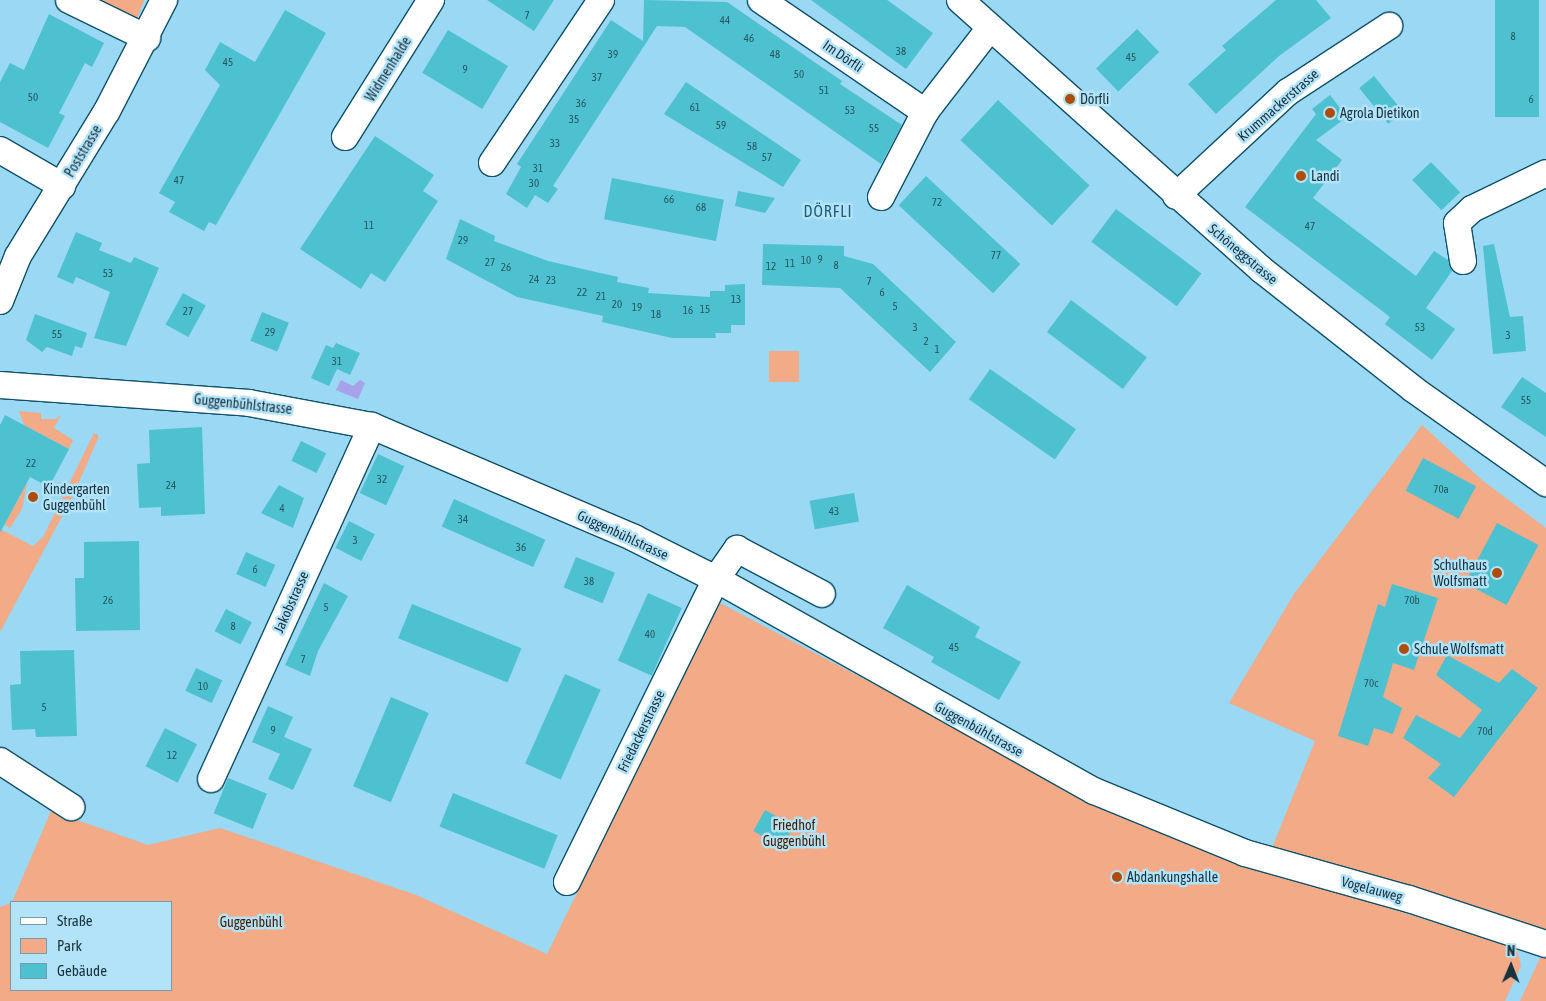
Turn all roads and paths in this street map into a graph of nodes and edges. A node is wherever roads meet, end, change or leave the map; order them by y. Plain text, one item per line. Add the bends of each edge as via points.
1 (69, 0) edge
2 (164, 0) edge
3 (431, 0) edge
4 (601, 0) edge
5 (762, 0) edge
6 (960, 0) edge
7 (1390, 26) dead end
8 (990, 28) junction
9 (147, 38) junction
10 (925, 112) junction
11 (344, 137) dead end
12 (0, 150) edge
13 (492, 163) dead end
14 (1546, 173) edge
15 (62, 186) junction
16 (1176, 196) junction
17 (881, 197) dead end
18 (1463, 261) dead end
19 (0, 300) edge
20 (0, 385) edge
21 (372, 426) junction
22 (1546, 483) edge
23 (716, 579) junction
24 (822, 594) dead end
25 (0, 761) edge
26 (211, 779) dead end
27 (71, 807) dead end
28 (1198, 836) joint
29 (567, 882) dead end
30 (1546, 944) edge

1 - 9 street
2 - 9 street, Poststrasse
3 - 11 street, Widmenhalde
4 - 13 street
5 - 10 street, Im Dörfli
6 - 8 street, Schöneggstrasse
7 - 16 street, Krummackerstrasse via 1288,92
8 - 10 street
8 - 16 street, Schöneggstrasse
9 - 15 street, Poststrasse
10 - 17 street
12 - 15 street
14 - 18 street via 1472,209 1457,223
15 - 19 street, Poststrasse via 18,256
16 - 22 street, Schöneggstrasse via 1307,308
20 - 21 street, Guggenbühlstrasse via 248,403
21 - 23 street, Guggenbühlstrasse via 634,538
21 - 26 street, Jakobstrasse
23 - 24 street, Friedackerstrasse via 738,550
23 - 28 street, Guggenbühlstrasse via 1086,787
23 - 29 street, Friedackerstrasse
25 - 27 street
28 - 30 street, Vogelauweg

